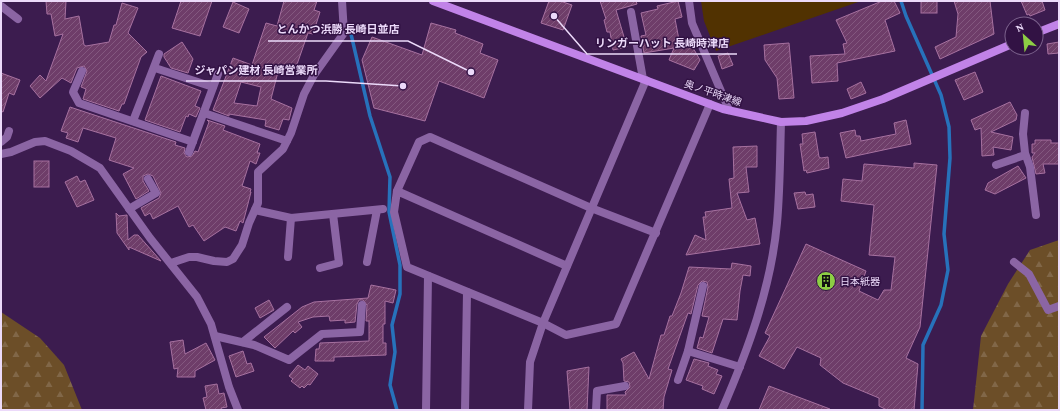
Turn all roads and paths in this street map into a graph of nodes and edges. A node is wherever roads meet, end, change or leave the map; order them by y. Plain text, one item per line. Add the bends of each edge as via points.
1 (342, 1) edge
2 (433, 1) edge
3 (689, 1) edge
4 (1, 6) edge
5 (631, 12) dead end
6 (18, 19) dead end
7 (1059, 24) edge
8 (1044, 30) edge
9 (1004, 47) edge
10 (159, 54) dead end
11 (155, 68) junction
12 (82, 71) dead end
13 (218, 74) dead end
14 (645, 79) junction
15 (213, 87) junction
16 (710, 104) junction
17 (729, 110) junction
18 (204, 113) junction
19 (1025, 113) dead end
20 (133, 121) junction
21 (781, 122) junction
22 (9, 131) dead end
23 (287, 141) junction
24 (1, 142) edge
25 (193, 142) junction
26 (189, 152) dead end
27 (1, 154) edge
28 (1025, 155) junction
29 (996, 165) dead end
30 (148, 179) dead end
31 (397, 191) junction
32 (591, 208) junction
33 (129, 210) junction
34 (255, 210) junction
35 (334, 214) junction
36 (1036, 215) dead end
37 (291, 218) junction
38 (656, 233) junction
39 (288, 257) dead end
40 (367, 262) dead end
41 (1014, 262) dead end
42 (171, 263) junction
43 (567, 266) junction
44 (320, 268) dead end
45 (428, 276) junction
46 (703, 286) dead end
47 (467, 292) junction
48 (362, 305) dead end
49 (1059, 306) edge
50 (287, 307) dead end
51 (543, 323) junction
52 (215, 336) junction
53 (243, 342) junction
54 (688, 352) junction
55 (740, 367) junction
56 (678, 380) dead end
57 (625, 386) dead end
58 (238, 410) edge
59 (426, 410) edge
60 (465, 410) edge
61 (528, 410) edge
62 (596, 410) edge
63 (722, 410) edge

1 - 23 street via 344,33 314,75 304,94
2 - 14 main road, 奥ノ平時津線
3 - 17 street via 692,23
4 - 6 street
5 - 14 street
7 - 8 main road
9 - 21 main road, 奥ノ平時津線 via 883,99 842,113 806,121
10 - 11 street
11 - 15 street
11 - 20 street
12 - 20 street via 73,92 79,102
13 - 15 street
14 - 16 main road, 奥ノ平時津線
14 - 32 street
15 - 18 street
16 - 17 main road, 奥ノ平時津線
16 - 38 street
17 - 21 main road, 奥ノ平時津線
18 - 23 street
18 - 25 street
19 - 28 street
20 - 25 street
21 - 55 street via 777,224 767,280
22 - 24 street
23 - 34 street via 283,149 258,172 258,203
25 - 26 street
27 - 33 street via 35,142 56,144 100,168
28 - 29 street
28 - 36 street via 1030,167
30 - 33 street via 156,193
31 - 32 street via 419,142 430,137
31 - 43 street
31 - 45 street via 394,212 407,267
32 - 38 street
32 - 43 street
33 - 42 street
34 - 37 street
34 - 42 street via 242,245 233,259 227,262 214,261 196,256
35 - 37 street
35 - 40 street via 380,210
35 - 44 street via 339,263
37 - 39 street
38 - 51 street via 616,324 566,335
41 - 49 street via 1029,274 1048,310
42 - 52 street via 197,297
43 - 51 street
45 - 47 street
45 - 59 street
46 - 54 street
47 - 51 street
47 - 60 street
48 - 53 street via 360,332 322,334 289,360
50 - 53 street
51 - 61 street via 530,362
52 - 53 street
52 - 58 street
54 - 55 street
54 - 56 street
55 - 63 street
57 - 62 street via 597,391

